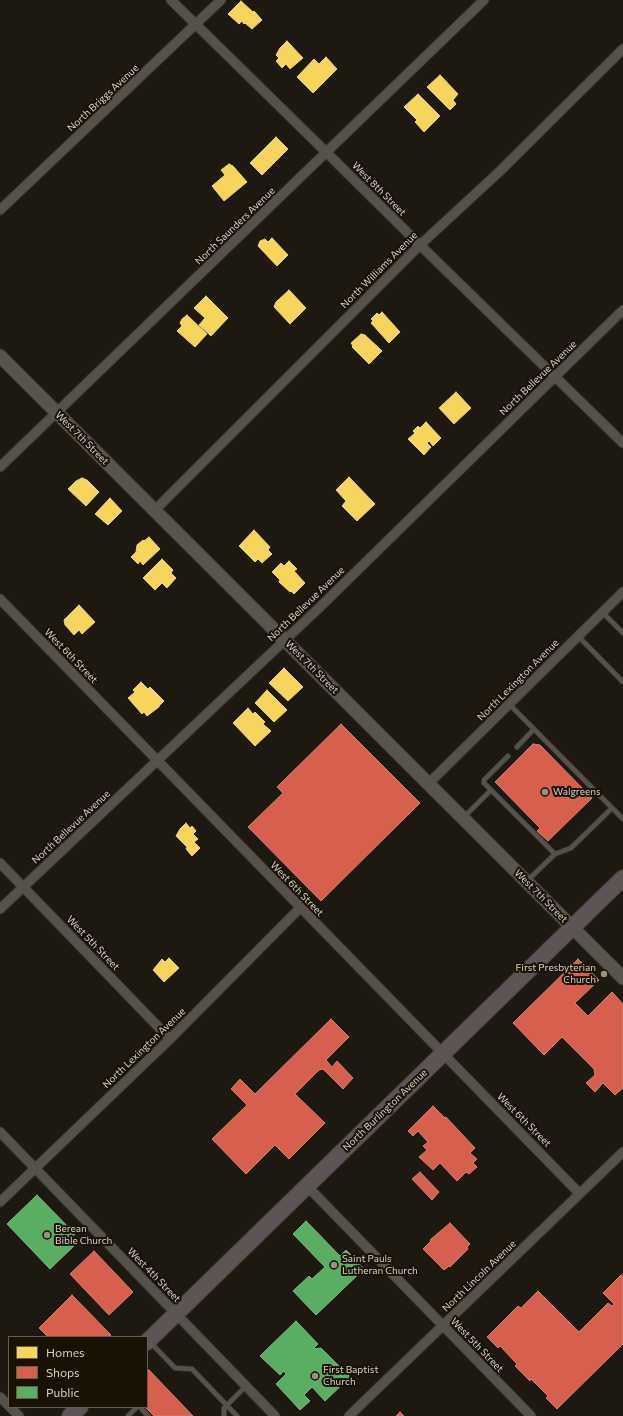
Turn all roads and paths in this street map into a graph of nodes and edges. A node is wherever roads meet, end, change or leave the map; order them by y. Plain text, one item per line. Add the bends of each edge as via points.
1 (171, 0) edge
2 (221, 0) edge
3 (484, 0) edge
4 (196, 25) junction
5 (623, 49) edge
6 (327, 153) junction
7 (0, 210) edge
8 (420, 245) junction
9 (623, 310) edge
10 (0, 356) edge
11 (554, 377) junction
12 (57, 413) junction
13 (623, 443) edge
14 (0, 468) edge
15 (155, 510) junction
16 (623, 592) edge
17 (0, 599) edge
18 (602, 612) junction
19 (623, 633) edge
20 (578, 636) junction
21 (285, 640) junction
22 (623, 682) edge
23 (509, 704) junction
24 (534, 730) junction
25 (517, 747) dead end
26 (508, 756) dead end
27 (158, 761) junction
28 (429, 783) junction
29 (491, 790) junction
30 (611, 809) dead end
31 (463, 818) junction
32 (623, 819) edge
33 (555, 854) junction
34 (0, 863) edge
35 (623, 878) edge
36 (527, 881) junction
37 (23, 886) junction
38 (300, 908) junction
39 (0, 909) edge
40 (572, 927) junction
41 (623, 978) edge
42 (170, 1039) junction
43 (442, 1053) junction
44 (0, 1132) edge
45 (623, 1152) edge
46 (35, 1168) junction
47 (307, 1186) junction
48 (580, 1193) junction
49 (0, 1202) edge
50 (176, 1314) junction
51 (444, 1326) junction
52 (148, 1341) edge
53 (246, 1386) junction
54 (0, 1396) edge
55 (8, 1404) edge
56 (227, 1405) junction
57 (12, 1408) edge
58 (79, 1408) edge
59 (137, 1408) edge
60 (139, 1408) edge
61 (19, 1416) edge
62 (70, 1416) edge
63 (128, 1416) edge
64 (148, 1416) edge
65 (224, 1416) edge
66 (237, 1416) edge
67 (276, 1416) edge
68 (350, 1416) edge
69 (531, 1416) edge

1 - 4 street, West 8th Street
2 - 4 street, North Briggs Avenue
3 - 6 street, North Saunders Avenue
4 - 6 street, West 8th Street
4 - 7 street, North Briggs Avenue
5 - 8 street, North Williams Avenue via 499,172
6 - 8 street, West 8th Street
6 - 12 street, North Saunders Avenue
8 - 11 street, West 8th Street
8 - 15 street, North Williams Avenue
9 - 11 street, North Bellevue Avenue
10 - 12 main road, West 7th Street
11 - 13 street, West 8th Street
11 - 21 street, North Bellevue Avenue
12 - 14 street, North Saunders Avenue
12 - 15 main road, West 7th Street
15 - 21 main road, West 7th Street
16 - 18 street, North Lexington Avenue
17 - 27 street, West 6th Street
18 - 19 lane
18 - 20 street, North Lexington Avenue
20 - 22 lane
20 - 23 street, North Lexington Avenue
21 - 27 street, North Bellevue Avenue
21 - 28 main road, West 7th Street
23 - 24 lane
23 - 28 street, North Lexington Avenue
24 - 25 lane
24 - 32 lane
26 - 29 lane via 484,780
27 - 37 street, North Bellevue Avenue
27 - 38 street, West 6th Street
28 - 31 main road, West 7th Street
29 - 31 lane
29 - 33 lane
30 - 33 lane via 571,848
31 - 36 main road, West 7th Street
33 - 36 lane
34 - 37 street, West 5th Street
35 - 40 highway, North Burlington Avenue
36 - 40 main road, West 7th Street
37 - 39 street, North Bellevue Avenue
37 - 42 street, West 5th Street
38 - 42 street, North Lexington Avenue
38 - 43 street, West 6th Street
40 - 41 main road, West 7th Street
40 - 43 highway, North Burlington Avenue
42 - 46 street, North Lexington Avenue
43 - 47 highway, North Burlington Avenue
43 - 48 street, West 6th Street
44 - 46 street, West 4th Street
45 - 48 street, North Lincoln Avenue
46 - 49 street, North Lexington Avenue
46 - 50 street, West 4th Street
47 - 50 highway, North Burlington Avenue
47 - 51 street, West 5th Street
48 - 51 street, North Lincoln Avenue
50 - 52 highway, North Burlington Avenue
50 - 53 street, West 4th Street
51 - 68 street, North Lincoln Avenue
51 - 69 street, West 5th Street
52 - 56 lane via 175,1368 192,1369
53 - 56 lane
53 - 67 street, West 4th Street
54 - 55 street
56 - 65 lane via 224,1408
56 - 66 lane
57 - 61 street
58 - 62 highway
59 - 63 lane
60 - 64 lane

